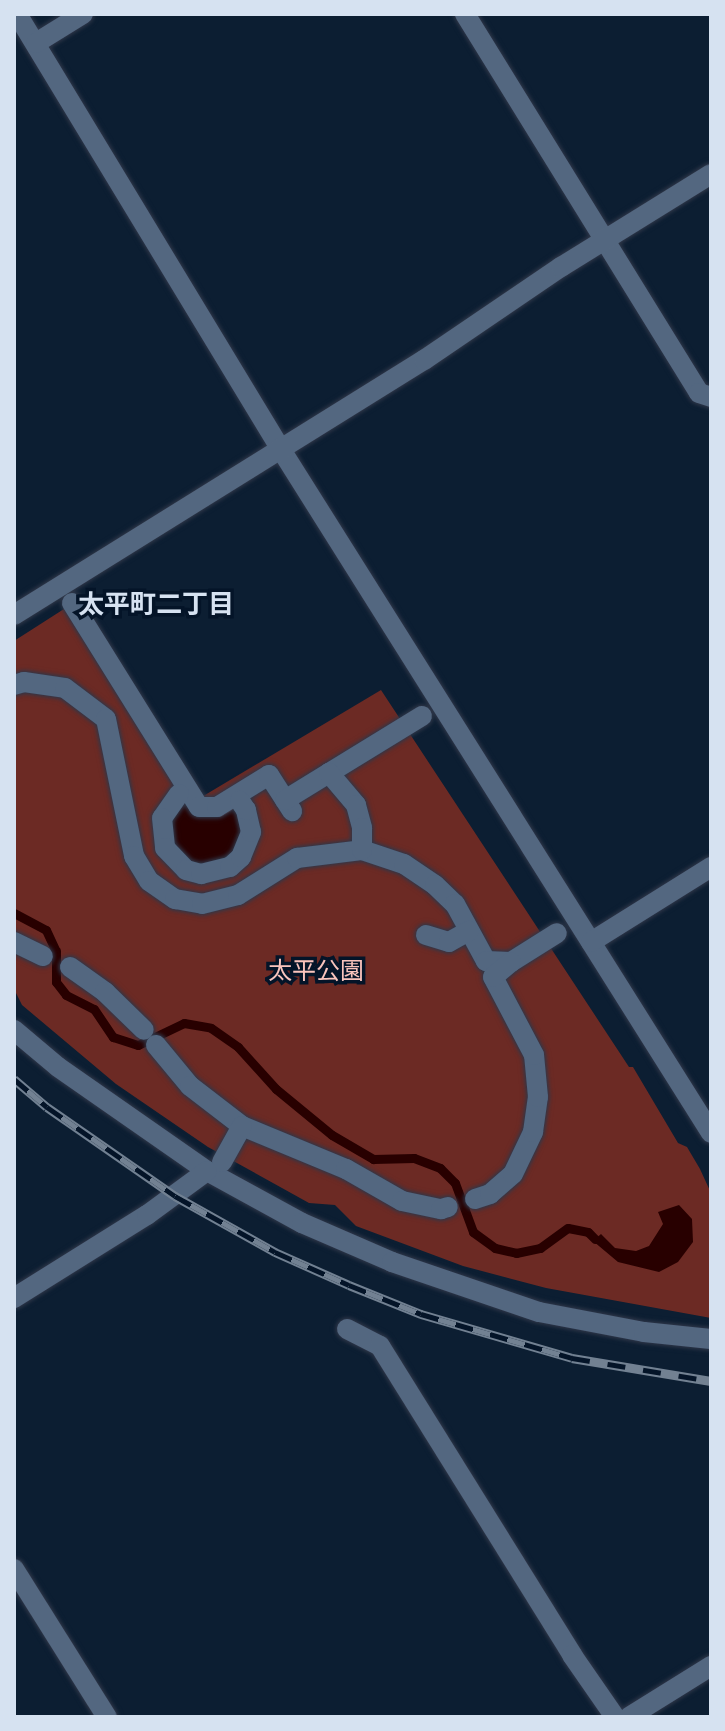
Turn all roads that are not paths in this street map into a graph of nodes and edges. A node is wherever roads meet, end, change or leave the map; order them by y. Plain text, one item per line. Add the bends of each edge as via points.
1 (17, 14) edge
2 (83, 14) edge
3 (465, 14) edge
4 (36, 43) junction
5 (711, 174) edge
6 (604, 240) junction
7 (711, 397) edge
8 (280, 448) junction
9 (72, 603) dead end
10 (14, 615) edge
11 (14, 685) edge
12 (133, 701) junction
13 (422, 716) dead end
14 (106, 719) junction
15 (329, 773) junction
16 (179, 794) dead end
17 (240, 801) dead end
18 (362, 850) junction
19 (711, 867) edge
20 (469, 931) junction
21 (557, 933) dead end
22 (426, 935) dead end
23 (14, 942) edge
24 (591, 942) junction
25 (43, 956) dead end
26 (511, 962) junction
27 (70, 967) dead end
28 (14, 1030) edge
29 (242, 1126) junction
30 (711, 1133) edge
31 (215, 1167) junction
32 (475, 1199) dead end
33 (448, 1207) dead end
34 (14, 1298) edge
35 (347, 1329) dead end
36 (711, 1339) edge
37 (14, 1569) edge
38 (711, 1666) edge
39 (107, 1717) edge
40 (615, 1717) edge
41 (629, 1717) edge

1 - 4 street
2 - 4 street
3 - 6 street
4 - 8 street
5 - 6 street
6 - 7 street via 699,393
6 - 8 street
8 - 10 street
8 - 24 street
9 - 12 street
11 - 14 street via 65,688
12 - 14 street
12 - 15 street via 199,807 217,807 269,775 289,806
13 - 15 street
14 - 18 street via 134,856 149,881 175,899 202,904 238,895 297,858
15 - 18 street via 361,816
16 - 17 street via 168,804 161,834 174,861 201,874 230,867 241,857 251,832
18 - 20 street via 404,864 435,885 455,904
19 - 24 street
20 - 22 street via 449,942
20 - 26 street via 486,961
21 - 26 street
23 - 25 street
24 - 30 street
26 - 32 street via 493,977 534,1055 538,1097 533,1132 513,1174 490,1194
27 - 29 street via 105,992 190,1086
28 - 31 street via 58,1067
29 - 31 street
29 - 33 street via 346,1169 402,1201
31 - 34 street
31 - 36 street via 302,1223 392,1262 539,1312
35 - 40 street via 380,1346
37 - 39 street
38 - 41 street

